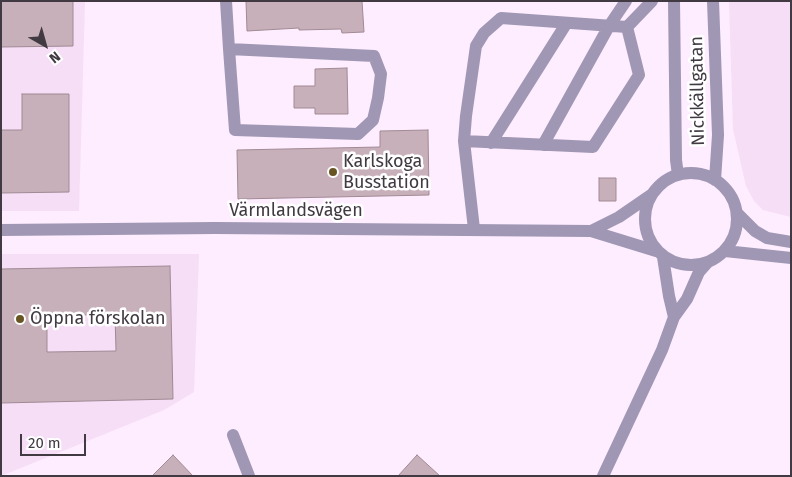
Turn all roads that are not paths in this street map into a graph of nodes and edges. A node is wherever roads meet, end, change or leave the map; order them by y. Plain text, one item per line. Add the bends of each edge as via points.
1 (226, 1) edge
2 (626, 1) edge
3 (652, 1) edge
4 (674, 1) edge
5 (713, 1) edge
6 (566, 24) junction
7 (609, 26) junction
8 (627, 28) junction
9 (230, 48) junction
10 (464, 141) junction
11 (491, 142) junction
12 (543, 145) junction
13 (678, 175) junction
14 (716, 180) junction
15 (653, 194) junction
16 (736, 213) junction
17 (474, 229) junction
18 (1, 230) edge
19 (591, 231) junction
20 (791, 242) edge
21 (725, 251) junction
22 (660, 254) junction
23 (791, 258) edge
24 (707, 263) junction
25 (674, 317) junction
26 (233, 435) dead end
27 (249, 476) edge
28 (603, 476) edge

1 - 9 street
2 - 7 street
3 - 8 street
4 - 13 street, Nickkällgatan
5 - 14 street, Nickkällgatan via 718,135
6 - 7 street
6 - 10 street via 500,18 484,32 476,46
6 - 11 street
7 - 8 street
7 - 12 street
8 - 12 street via 639,75 593,147
9 - 9 street via 236,130 358,134 373,120 381,74 374,56
10 - 11 street
10 - 17 street
11 - 12 street
13 - 14 street via 698,174
13 - 15 street via 664,182
14 - 16 street via 729,194
15 - 19 street, Värmlandsvägen via 620,217
15 - 22 street via 646,208 645,225 648,237
16 - 20 street via 767,238
16 - 21 street via 738,222
17 - 18 street, Värmlandsvägen
17 - 19 street, Värmlandsvägen
19 - 22 street, Värmlandsvägen
21 - 23 street
21 - 24 street
22 - 24 street via 686,266
22 - 25 street
24 - 25 street
25 - 28 street via 658,359
26 - 27 street

